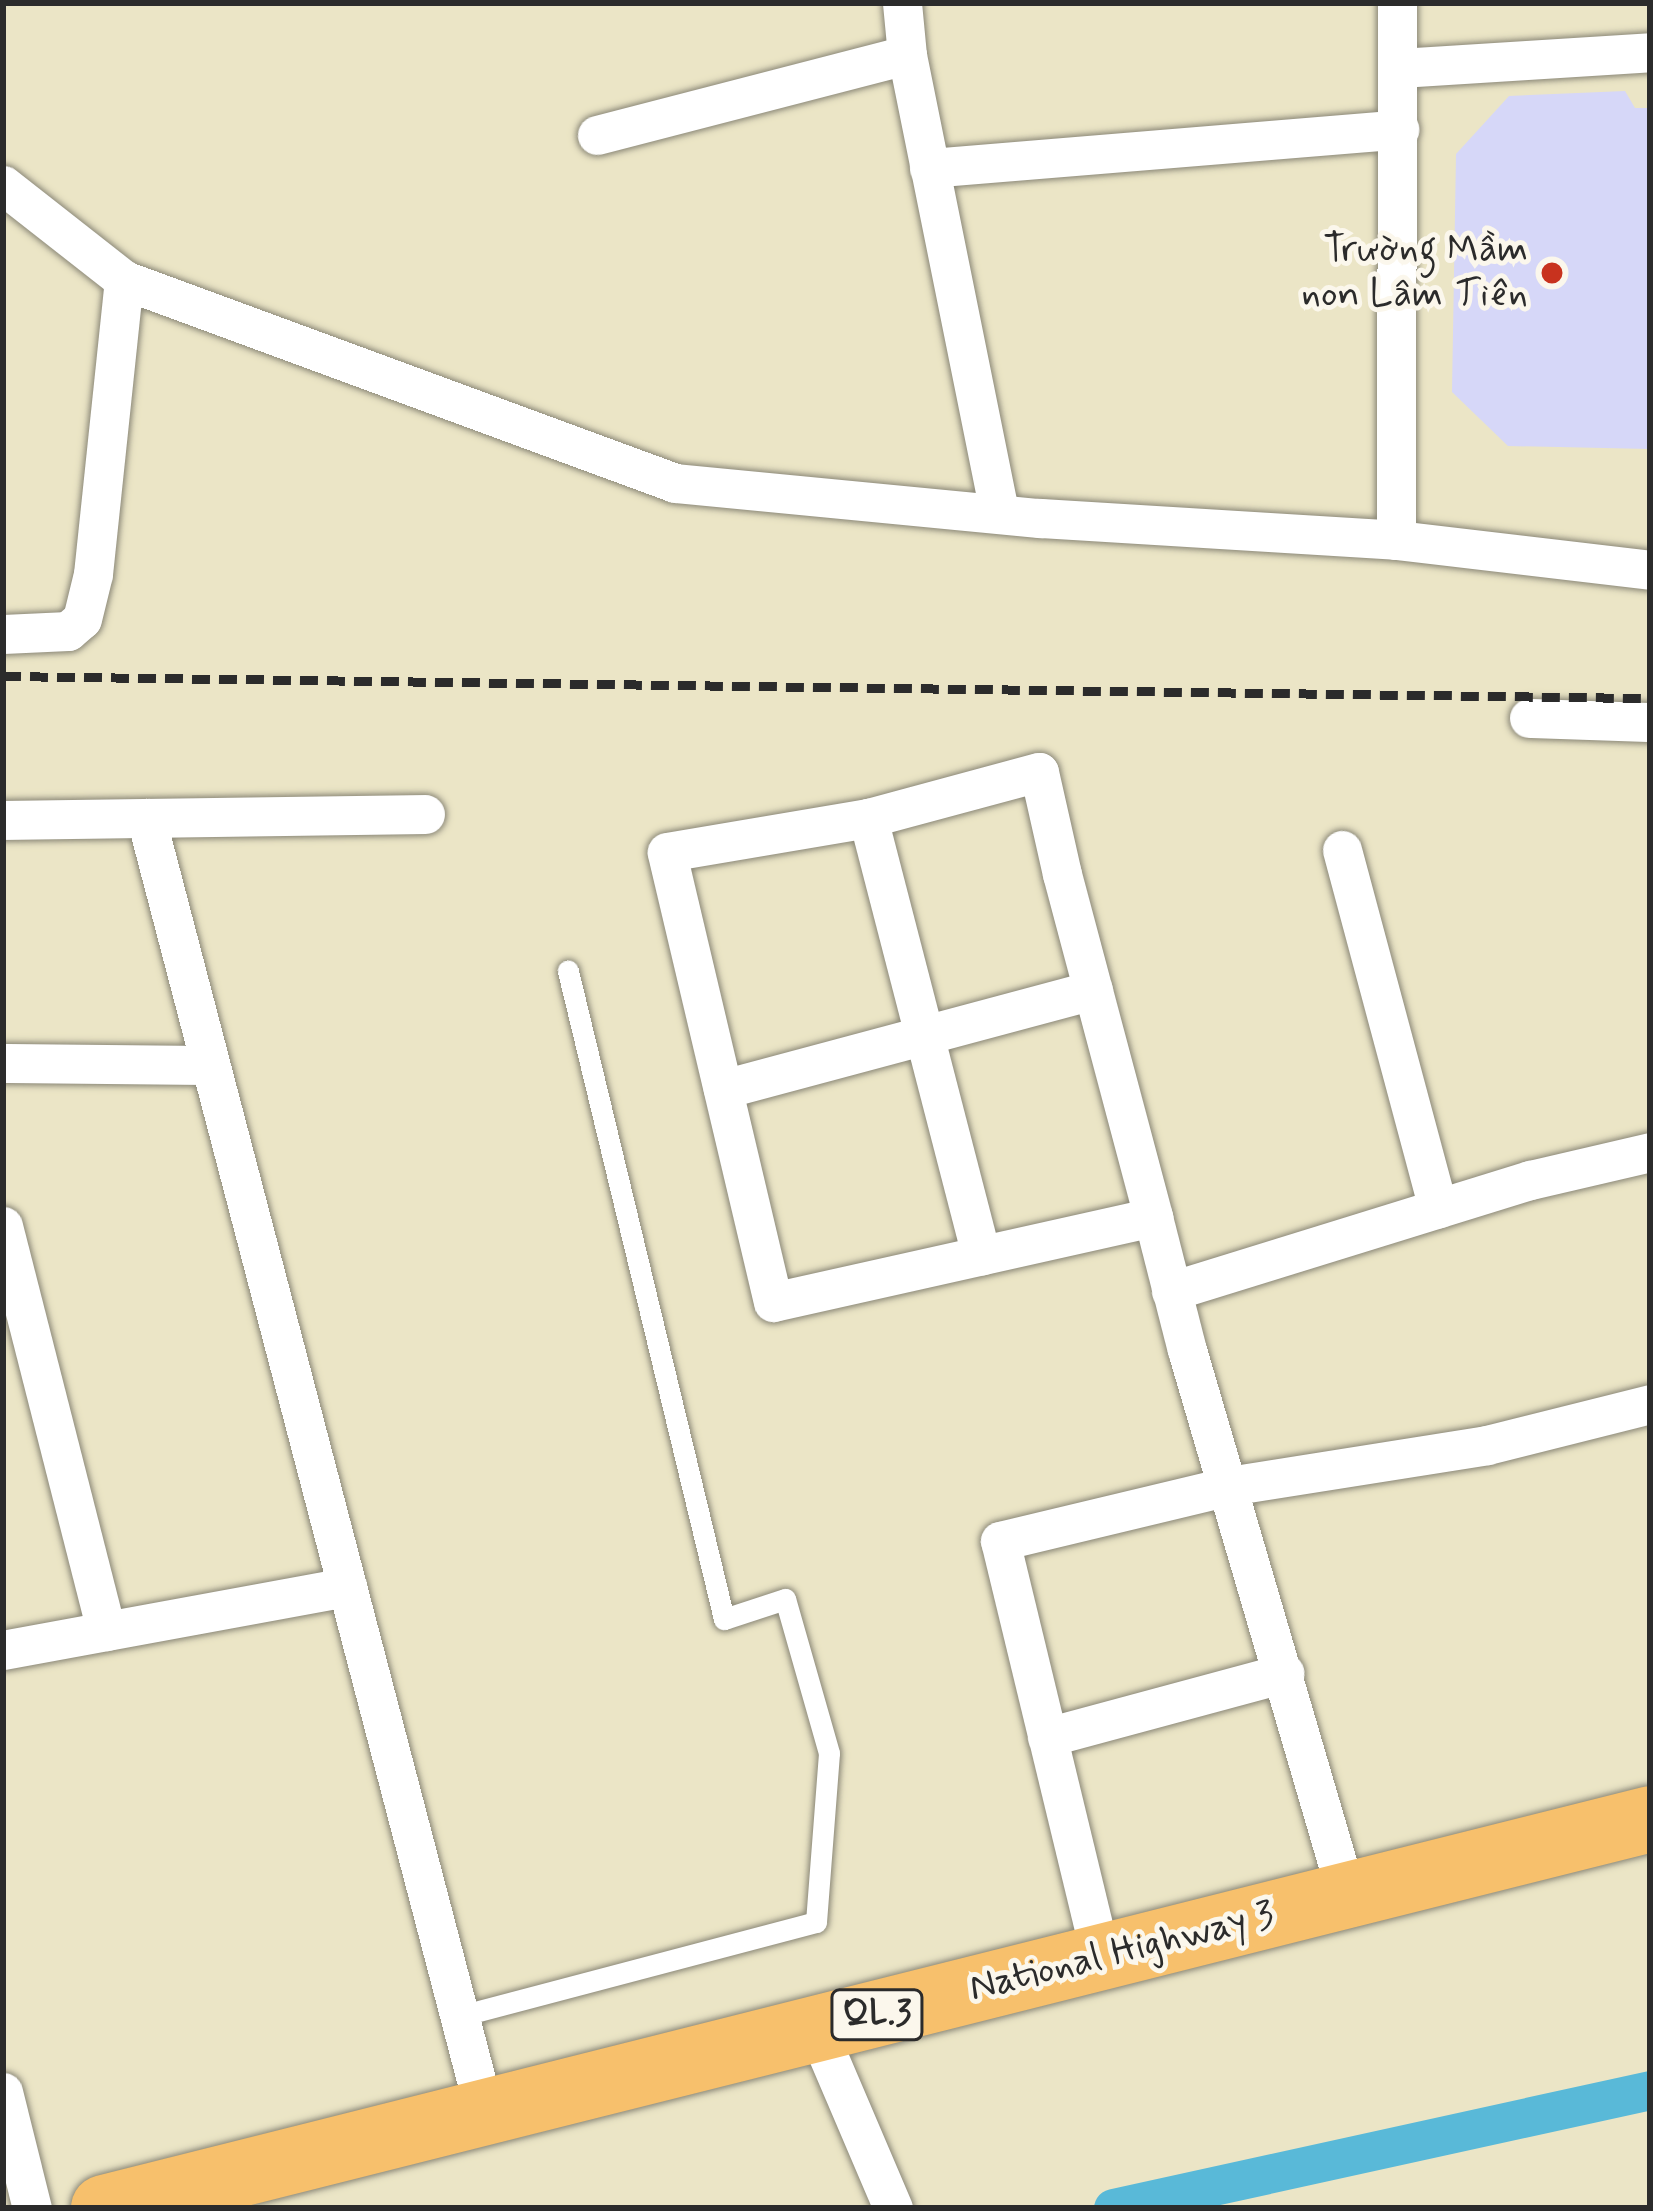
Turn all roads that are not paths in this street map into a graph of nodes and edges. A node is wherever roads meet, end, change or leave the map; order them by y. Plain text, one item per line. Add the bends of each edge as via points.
1 (902, 3) edge
2 (1397, 3) edge
3 (1650, 52) edge
4 (907, 56) junction
5 (1399, 68) junction
6 (1399, 129) junction
7 (597, 135) dead end
8 (929, 168) junction
9 (3, 184) edge
10 (124, 280) junction
11 (999, 510) junction
12 (1396, 540) junction
13 (1650, 569) edge
14 (3, 634) edge
15 (1529, 718) dead end
16 (1650, 722) edge
17 (425, 814) dead end
18 (146, 818) junction
19 (868, 818) junction
20 (3, 820) edge
21 (1342, 850) dead end
22 (568, 971) dead end
23 (1093, 990) junction
24 (927, 1038) junction
25 (3, 1063) edge
26 (211, 1065) junction
27 (723, 1089) junction
28 (1650, 1152) edge
29 (1438, 1208) junction
30 (1154, 1216) junction
31 (3, 1226) edge
32 (981, 1256) junction
33 (1171, 1291) junction
34 (1650, 1404) edge
35 (1229, 1486) junction
36 (347, 1587) junction
37 (106, 1631) junction
38 (3, 1650) edge
39 (1285, 1673) junction
40 (1047, 1737) junction
41 (1650, 1819) edge
42 (1347, 1896) junction
43 (1101, 1958) junction
44 (460, 2016) junction
45 (817, 2030) junction
46 (3, 2092) edge
47 (485, 2114) junction
48 (32, 2208) edge
49 (104, 2208) edge
50 (893, 2208) edge

1 - 4 street
2 - 5 street
3 - 5 street
4 - 7 street
4 - 8 street
5 - 6 street
6 - 8 street
6 - 12 street
8 - 11 street
9 - 10 street
10 - 11 street via 675,483
10 - 14 street via 82,619 68,631
11 - 12 street
12 - 13 street
15 - 16 street
17 - 18 street
18 - 20 street
18 - 26 street
19 - 23 street via 1040,772
19 - 24 street
19 - 27 street via 667,852
21 - 29 street
22 - 44 lane via 724,1619 785,1599 829,1753 816,1922
23 - 24 street
23 - 30 street
24 - 27 street
24 - 32 street
25 - 26 street
26 - 36 street
27 - 32 street via 773,1302
28 - 29 street
29 - 33 street
30 - 32 street
30 - 33 street
31 - 37 street
33 - 35 street
34 - 35 street via 1486,1445
35 - 39 street
35 - 40 street via 1000,1541
36 - 37 street
36 - 44 street
37 - 38 street
39 - 40 street
39 - 42 street
40 - 43 street
41 - 42 highway, National Highway 3 / QL.3
42 - 43 highway, National Highway 3 / QL.3
43 - 45 highway, National Highway 3 / QL.3
44 - 47 street
45 - 47 highway, National Highway 3 / QL.3
45 - 50 street
46 - 48 street
47 - 49 highway, National Highway 3 / QL.3

